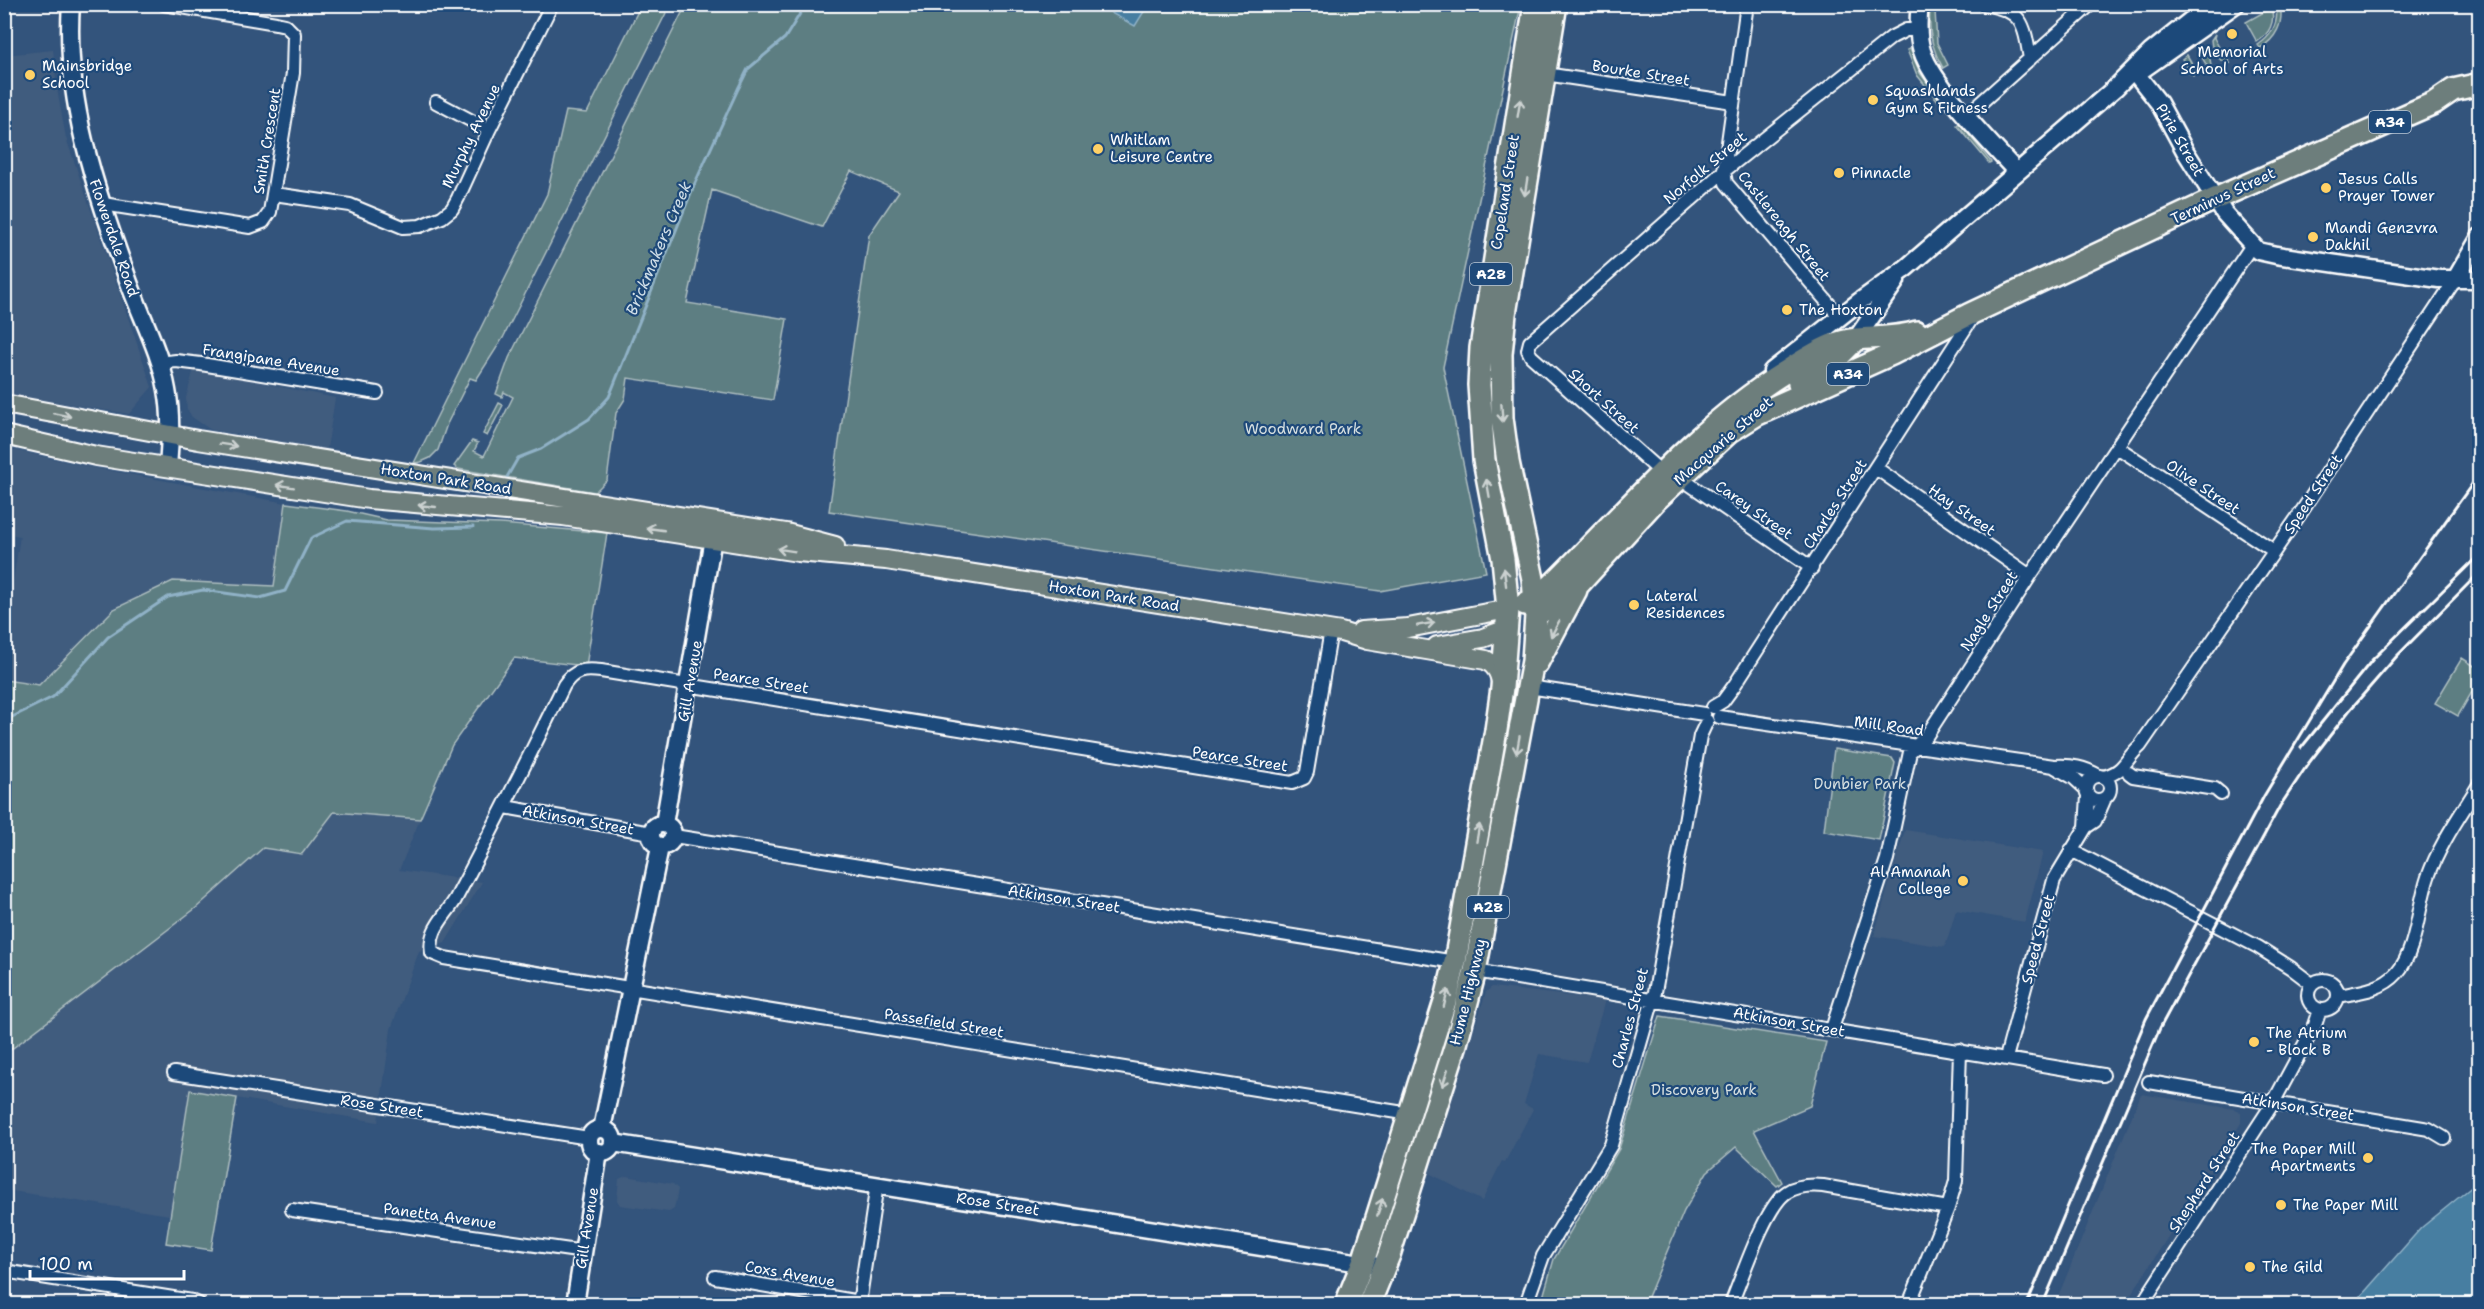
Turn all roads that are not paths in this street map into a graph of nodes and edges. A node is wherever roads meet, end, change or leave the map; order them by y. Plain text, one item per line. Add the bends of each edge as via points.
1 (71, 4) edge
2 (164, 4) edge
3 (552, 4) edge
4 (1535, 4) edge
5 (1556, 4) edge
6 (1747, 4) edge
7 (1920, 4) edge
8 (1983, 4) edge
9 (2091, 4) edge
10 (2211, 4) edge
11 (2236, 4) edge
12 (1918, 30) junction
13 (2030, 59) junction
14 (1545, 74) junction
15 (2131, 75) junction
16 (2480, 78) edge
17 (2480, 84) edge
18 (2453, 90) junction
19 (2480, 95) edge
20 (436, 102) dead end
21 (1733, 102) junction
22 (2434, 103) junction
23 (1967, 115) junction
24 (489, 130) junction
25 (1724, 171) junction
26 (2017, 172) junction
27 (274, 194) junction
28 (2215, 199) junction
29 (103, 204) junction
30 (2480, 237) edge
31 (2252, 245) junction
32 (1906, 268) junction
33 (2480, 279) edge
34 (2455, 280) junction
35 (1972, 313) junction
36 (1840, 317) junction
37 (1856, 339) junction
38 (1528, 350) joint
39 (160, 363) junction
40 (377, 393) dead end
41 (1748, 395) junction
42 (4, 404) edge
43 (1729, 432) junction
44 (4, 435) edge
45 (170, 435) junction
46 (2117, 447) junction
47 (168, 467) junction
48 (1876, 468) junction
49 (1671, 475) junction
50 (715, 527) junction
51 (1527, 543) junction
52 (2274, 551) junction
53 (1578, 559) junction
54 (1812, 568) junction
55 (2030, 576) junction
56 (1579, 584) junction
57 (1535, 607) junction
58 (1507, 619) junction
59 (1336, 631) junction
60 (1400, 646) junction
61 (1530, 681) junction
62 (690, 685) junction
63 (1502, 688) junction
64 (1711, 715) junction
65 (1917, 745) junction
66 (2140, 746) junction
67 (2054, 766) junction
68 (2128, 773) junction
69 (2101, 777) junction
70 (2480, 783) edge
71 (2087, 793) junction
72 (2222, 794) dead end
73 (2107, 796) junction
74 (505, 807) junction
75 (2086, 827) junction
76 (662, 835) junction
77 (2071, 850) junction
78 (473, 962) joint
79 (1455, 962) junction
80 (1475, 971) junction
81 (2312, 984) junction
82 (631, 987) junction
83 (2338, 996) junction
84 (1653, 999) junction
85 (2320, 1010) junction
86 (1832, 1029) junction
87 (1960, 1050) junction
88 (2006, 1058) junction
89 (174, 1074) dead end
90 (2103, 1074) dead end
91 (2149, 1082) dead end
92 (2272, 1103) junction
93 (1410, 1114) junction
94 (596, 1133) junction
95 (2444, 1138) dead end
96 (606, 1147) junction
97 (877, 1184) junction
98 (1948, 1208) junction
99 (292, 1210) dead end
100 (584, 1252) junction
101 (1362, 1262) junction
102 (1383, 1268) junction
103 (4, 1271) edge
104 (715, 1276) dead end
105 (860, 1303) edge
106 (199, 1305) edge
107 (575, 1305) edge
108 (1346, 1305) edge
109 (1369, 1305) edge
110 (1526, 1305) edge
111 (1731, 1305) edge
112 (1909, 1305) edge
113 (2142, 1305) edge

1 - 29 street, Flowerdale Road via 73,90 81,133
2 - 27 street, Smith Crescent via 285,25 294,34 293,73
3 - 24 street, Murphy Avenue
58 -> 4 highway, Copeland Street / A28 via 1503,559 1484,460 1480,357
5 - 14 highway, Copeland Street / A28
6 - 21 street, Castlereagh Street
7 - 12 street
8 - 13 street via 2004,8 2020,20
9 - 13 street
10 - 15 street, Macquarie Street via 2157,46
11 - 15 street, Macquarie Street via 2154,64
12 - 23 street via 1922,52 1933,74
12 - 25 street, Norfolk Street via 1906,30 1892,37
13 - 23 street
14 - 21 street, Bourke Street
14 -> 51 highway, Copeland Street / A28 via 1501,354 1504,439
15 - 26 street, Macquarie Street
15 - 28 street, Pirie Street via 2158,103
16 - 18 street, Terminus Street
17 - 18 highway, A34
18 - 22 highway, Terminus Street / A34
19 - 22 highway
20 - 24 street
21 - 25 street, Castlereagh Street
22 - 28 highway, Terminus Street / A34
23 - 26 street
24 - 27 street, Murphy Avenue via 452,209 420,226 395,225 350,205
25 - 36 street, Castlereagh Street via 1726,183
25 - 38 street, Norfolk Street via 1530,342
26 - 32 street, Macquarie Street
27 - 29 street, Smith Crescent via 267,218 250,226
28 - 31 street, Pirie Street
28 - 35 highway, Terminus Street / A34
29 - 39 street, Flowerdale Road
30 - 34 street, Speed Street
31 - 34 street via 2258,251 2276,255
31 - 46 street, Nagle Street
32 - 36 street, Macquarie Street
32 - 37 street, Macquarie Street
33 - 34 street
34 - 52 street, Speed Street
35 - 37 highway, Terminus Street / A34 via 1896,337
35 - 43 highway, Terminus Street / A34 via 1756,415
35 - 48 street, Charles Street
36 - 41 street, Macquarie Street via 1774,369
37 - 41 highway, Terminus Street / A34 via 1821,350
37 - 43 highway, Macquarie Street via 1829,366 1765,403
38 - 49 street, Short Street
39 - 40 street, Frangipane Avenue via 201,364
39 - 45 street, Flowerdale Road via 167,390
41 - 49 highway, Macquarie Street / A34
42 -> 45 main road, Hoxton Park Road
43 - 49 highway, Macquarie Street / A34
44 - 47 main road, Hoxton Park Road
45 - 47 street, Flowerdale Road
45 -> 50 main road, Hoxton Park Road
46 - 52 street, Olive Street
46 - 55 street, Nagle Street
50 -> 47 main road, Hoxton Park Road via 369,499
48 - 54 street, Charles Street
48 - 55 street, Hay Street
49 - 53 highway, Macquarie Street / A34
49 - 54 street, Carey Street
49 - 56 highway, Macquarie Street / A34
50 - 59 main road, Hoxton Park Road via 798,552 886,560
50 - 62 street, Gill Avenue
51 - 53 highway via 1533,556 1548,568 1562,568
51 - 57 highway, Copeland Street / A28
52 - 66 street, Speed Street
53 - 57 highway, Macquarie Street / A34
54 - 64 street, Charles Street
55 - 65 street, Nagle Street
56 - 57 highway, Macquarie Street / A34
56 -> 61 highway
57 - 58 highway, A34
57 - 61 highway, Hume Highway / A28
59 -> 58 main road, Hoxton Park Road
58 - 60 main road, Hoxton Park Road via 1483,638 1441,646
58 - 63 highway, Hume Highway / A28
59 - 60 main road, Hoxton Park Road
59 - 62 street, Pearce Street via 1306,772 1298,781
60 - 63 main road, Hoxton Park Road via 1488,661 1500,674
61 - 64 street, Mill Road
61 -> 80 highway, Hume Highway / A28
62 - 74 street, Pearce Street via 585,669 570,675
62 - 76 street, Gill Avenue
79 -> 63 highway, Hume Highway / A28
64 - 65 street, Mill Road
64 - 84 street, Charles Street via 1700,736
65 - 67 street, Mill Road
65 - 86 street, Nagle Street via 1910,752 1887,859
66 - 68 street, Speed Street
66 - 69 street, Speed Street via 2121,771
67 - 69 street, Mill Road via 2071,765
67 - 71 street, Mill Road via 2074,778
68 - 72 street via 2215,789
68 - 73 street, Speed Street
69 - 71 street, Speed Street via 2089,779
69 - 73 street via 2109,782
70 - 83 street via 2437,856 2407,958 2398,973 2376,988
71 - 73 street via 2097,801
71 - 75 street, Speed Street
73 - 75 street, Speed Street via 2095,821
74 - 76 street, Atkinson Street
74 - 78 street, Pearce Street via 430,943 432,953
75 - 77 street, Speed Street
76 - 79 street, Atkinson Street
76 - 82 street, Gill Avenue
77 - 81 street via 2258,946
77 - 88 street, Speed Street via 2047,899
78 - 82 street, Passefield Street
93 -> 79 highway, Hume Highway / A28
80 - 84 street, Atkinson Street
80 -> 102 highway, Hume Highway / A28 via 1456,1044
81 - 83 street via 2329,981
81 - 85 street via 2309,1002
82 - 93 street, Passefield Street
82 - 94 street, Gill Avenue
83 - 85 street via 2334,1005
84 - 86 street, Atkinson Street
84 - 110 street, Charles Street via 1611,1145 1543,1256
85 - 92 street, Shepherd Street
86 - 87 street, Atkinson Street
87 - 88 street, Atkinson Street
87 - 98 street via 1956,1181
88 - 90 street, Atkinson Street
89 - 94 street, Rose Street
91 - 92 street, Atkinson Street
92 - 95 street, Atkinson Street via 2429,1129
92 - 113 street, Shepherd Street
101 -> 93 highway, Hume Highway / A28
94 - 96 street via 609,1132
96 - 97 street, Rose Street
96 - 100 street, Gill Avenue
97 - 101 street, Rose Street
97 - 105 street
98 - 111 street via 1823,1186 1809,1185 1787,1192 1771,1209
98 - 112 street
99 - 100 street, Panetta Avenue
100 - 107 street, Gill Avenue
101 - 102 street, Rose Street
101 - 108 highway, Hume Highway / A28
102 - 109 highway, Hume Highway / A28
103 - 106 street via 192,1300
104 - 105 street, Coxs Avenue

